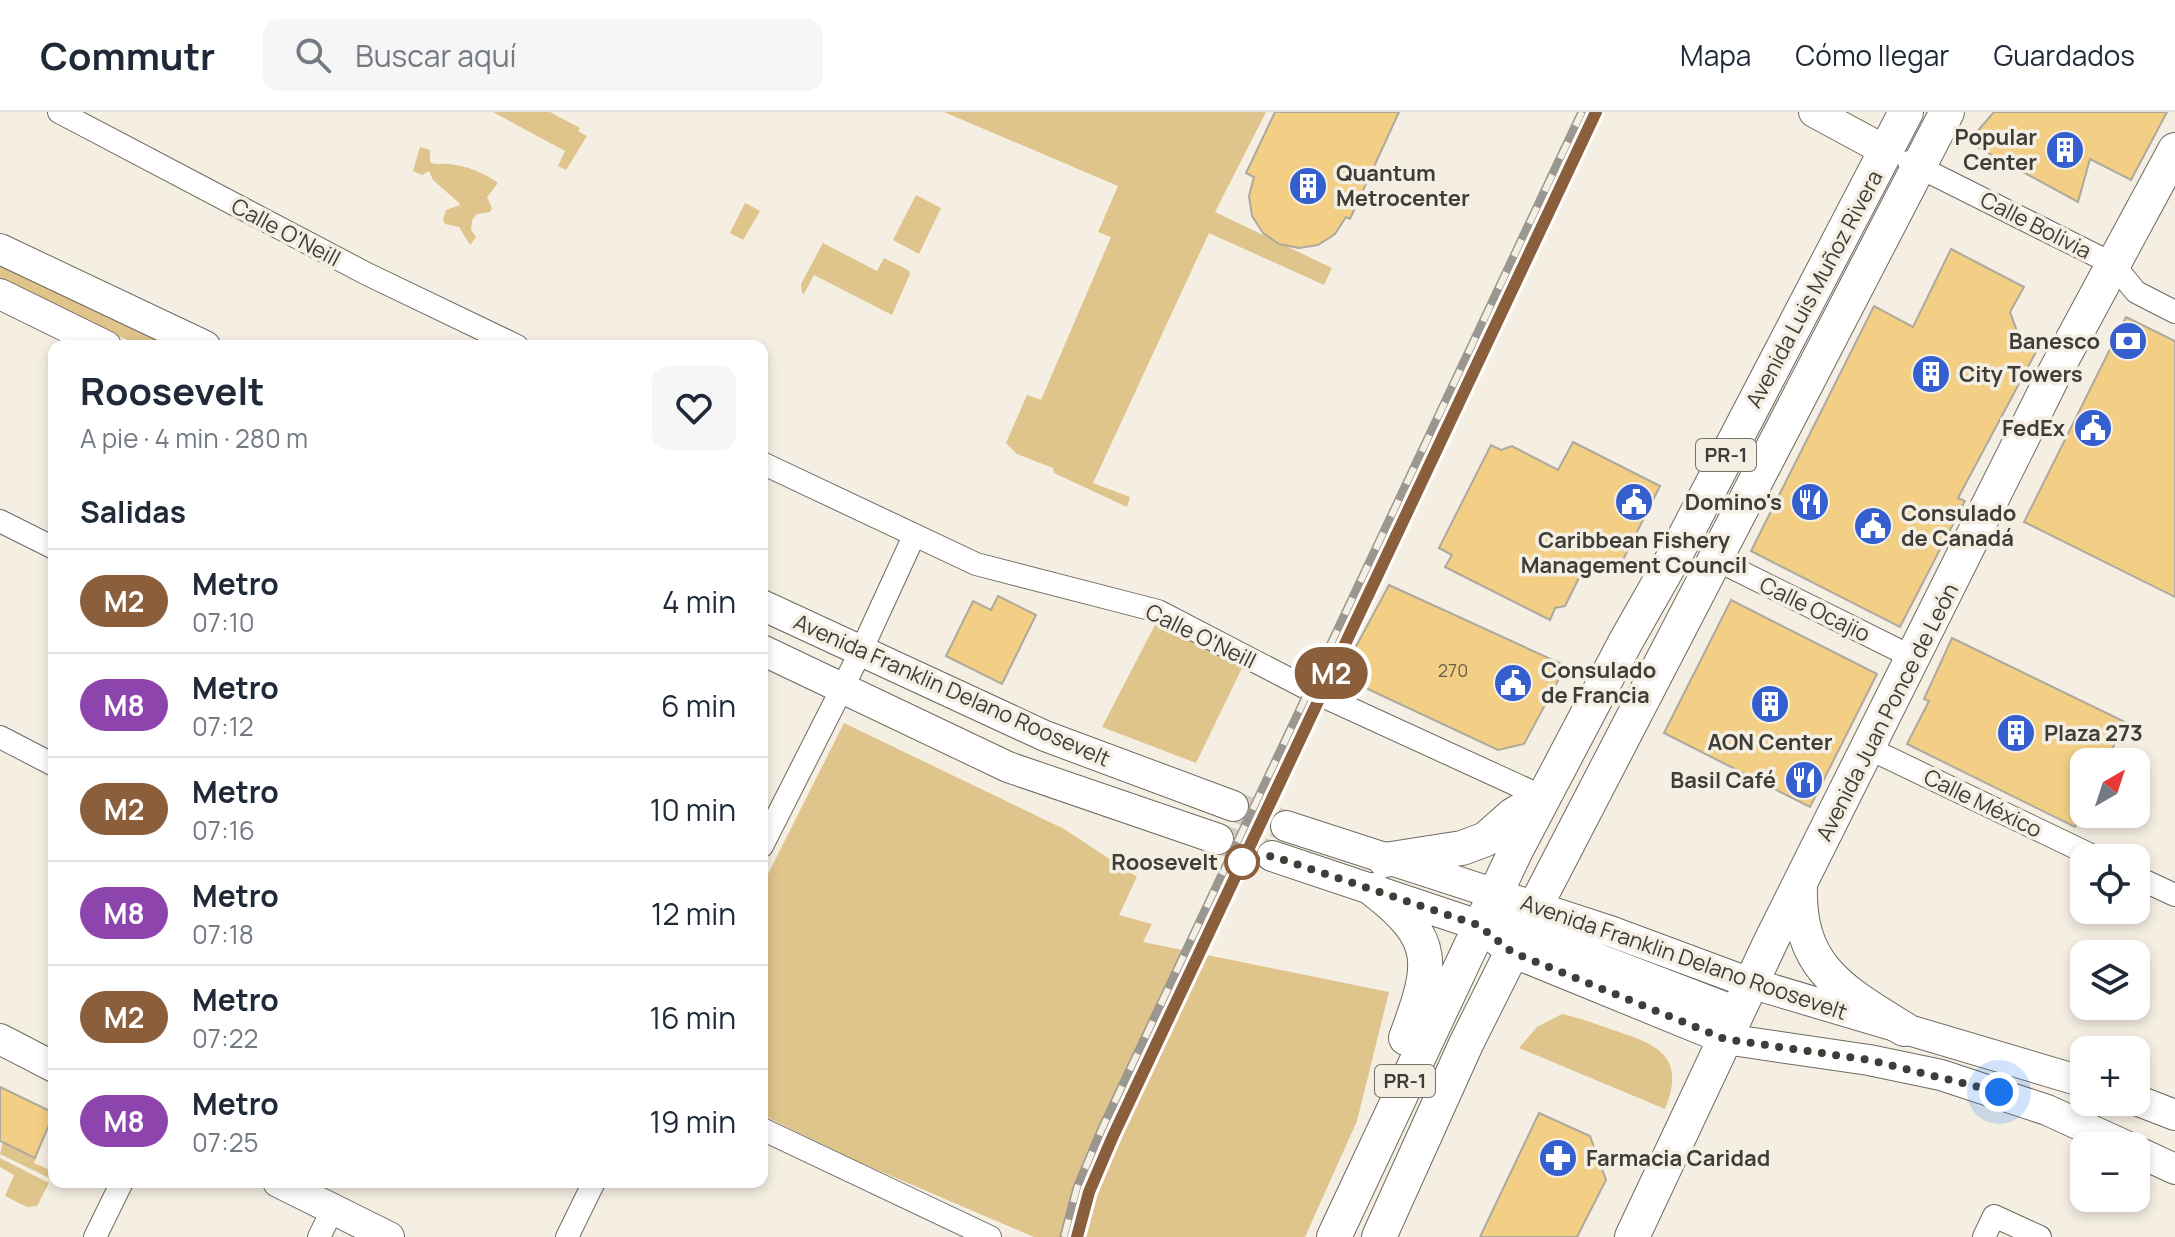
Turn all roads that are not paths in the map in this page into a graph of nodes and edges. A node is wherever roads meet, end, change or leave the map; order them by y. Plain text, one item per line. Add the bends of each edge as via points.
1 (59, 112) edge
2 (1814, 112) edge
3 (1906, 112) edge
4 (1947, 112) edge
5 (2175, 150) edge
6 (1886, 151) junction
7 (1918, 166) junction
8 (0, 249) edge
9 (2113, 264) junction
10 (0, 294) edge
11 (2175, 312) edge
12 (94, 340) edge
13 (192, 340) edge
14 (504, 340) edge
15 (768, 466) edge
16 (0, 521) edge
17 (914, 536) junction
18 (48, 545) edge
19 (1717, 560) junction
20 (768, 608) edge
21 (861, 651) junction
22 (768, 653) edge
23 (1914, 658) junction
24 (841, 687) junction
25 (0, 737) edge
26 (1868, 748) junction
27 (48, 762) edge
28 (1543, 797) junction
29 (1233, 806) tunnel mouth
30 (1286, 826) tunnel mouth
31 (768, 834) edge
32 (1218, 839) tunnel mouth
33 (2070, 845) edge
34 (1272, 856) tunnel mouth
35 (1379, 875) junction
36 (2150, 883) edge
37 (1800, 884) junction
38 (1494, 893) junction
39 (2175, 895) edge
40 (1478, 925) junction
41 (1523, 929) junction
42 (1737, 1011) junction
43 (1904, 1029) junction
44 (0, 1039) edge
45 (48, 1064) edge
46 (2070, 1078) edge
47 (2150, 1105) edge
48 (2175, 1115) edge
49 (1384, 1126) junction
50 (768, 1132) edge
51 (2095, 1132) edge
52 (2150, 1157) edge
53 (2175, 1169) edge
54 (119, 1188) edge
55 (290, 1188) edge
56 (591, 1188) edge
57 (333, 1209) junction
58 (95, 1237) edge
59 (319, 1237) edge
60 (389, 1237) edge
61 (567, 1237) edge
62 (990, 1237) edge
63 (1334, 1237) edge
64 (1379, 1237) edge
65 (1632, 1237) edge
66 (1984, 1237) edge
67 (2040, 1237) edge

1 - 14 street, Calle O'Neill
2 - 6 main road
3 - 6 main road, Avenida Luis Muñoz Rivera / PR-1
4 - 7 main road, Avenida Luis Muñoz Rivera / PR-1
5 - 9 main road, Avenida Juan Ponce de León
6 - 7 street, Calle Bolivia
6 - 28 main road, Avenida Luis Muñoz Rivera / PR-1
7 - 9 street, Calle Bolivia
7 - 19 main road, Avenida Luis Muñoz Rivera / PR-1
8 - 13 main road
9 - 11 street, Calle Bolivia via 2136,292
9 - 23 main road, Avenida Juan Ponce de León
10 - 12 main road
15 - 17 street, Calle O'Neill
16 - 18 street
17 - 21 street
17 - 28 street, Calle O'Neill via 976,564 1158,611 1316,693
19 - 23 street, Calle Ocajio
19 - 41 main road, Avenida Luis Muñoz Rivera / PR-1
20 - 21 main road, Avenida Franklin Delano Roosevelt
21 - 24 street
21 - 29 main road, Avenida Franklin Delano Roosevelt via 1045,736
22 - 24 main road, Avenida Franklin Delano Roosevelt
23 - 26 main road, Avenida Juan Ponce de León
24 - 31 street
24 - 32 main road, Avenida Franklin Delano Roosevelt via 1008,767
25 - 27 street
26 - 33 street, Calle México
26 - 37 main road, Avenida Juan Ponce de León
28 - 35 main road via 1477,843
28 - 38 main road, Avenida Luis Muñoz Rivera / PR-1
30 - 35 main road, Avenida Franklin Delano Roosevelt
34 - 35 main road, Avenida Franklin Delano Roosevelt
35 - 38 main road, Avenida Franklin Delano Roosevelt
35 - 40 main road, Avenida Franklin Delano Roosevelt
35 - 49 main road via 1414,926 1425,954 1424,983 1388,1086
36 - 39 street
37 - 42 main road, Avenida Juan Ponce de León
37 - 43 main road via 1799,912 1825,971 1854,998
38 - 40 main road, Avenida Luis Muñoz Rivera / PR-1
38 - 41 main road, Avenida Franklin Delano Roosevelt
40 - 41 main road, Avenida Franklin Delano Roosevelt
40 - 49 main road, Avenida Luis Muñoz Rivera / PR-1
41 - 42 main road, Avenida Franklin Delano Roosevelt
41 - 64 main road, Avenida Luis Muñoz Rivera / PR-1
42 - 43 main road, Avenida Franklin Delano Roosevelt
42 - 51 main road, Avenida Franklin Delano Roosevelt via 1869,1060 1941,1075 2047,1110
42 - 65 main road, Avenida Juan Ponce de León
43 - 46 main road, Avenida Franklin Delano Roosevelt
44 - 45 main road
47 - 48 main road
49 - 63 main road, Avenida Luis Muñoz Rivera / PR-1
50 - 62 street
52 - 53 main road
54 - 58 street
55 - 57 main road
56 - 61 street
57 - 59 street
57 - 60 main road
66 - 67 street via 1994,1216

